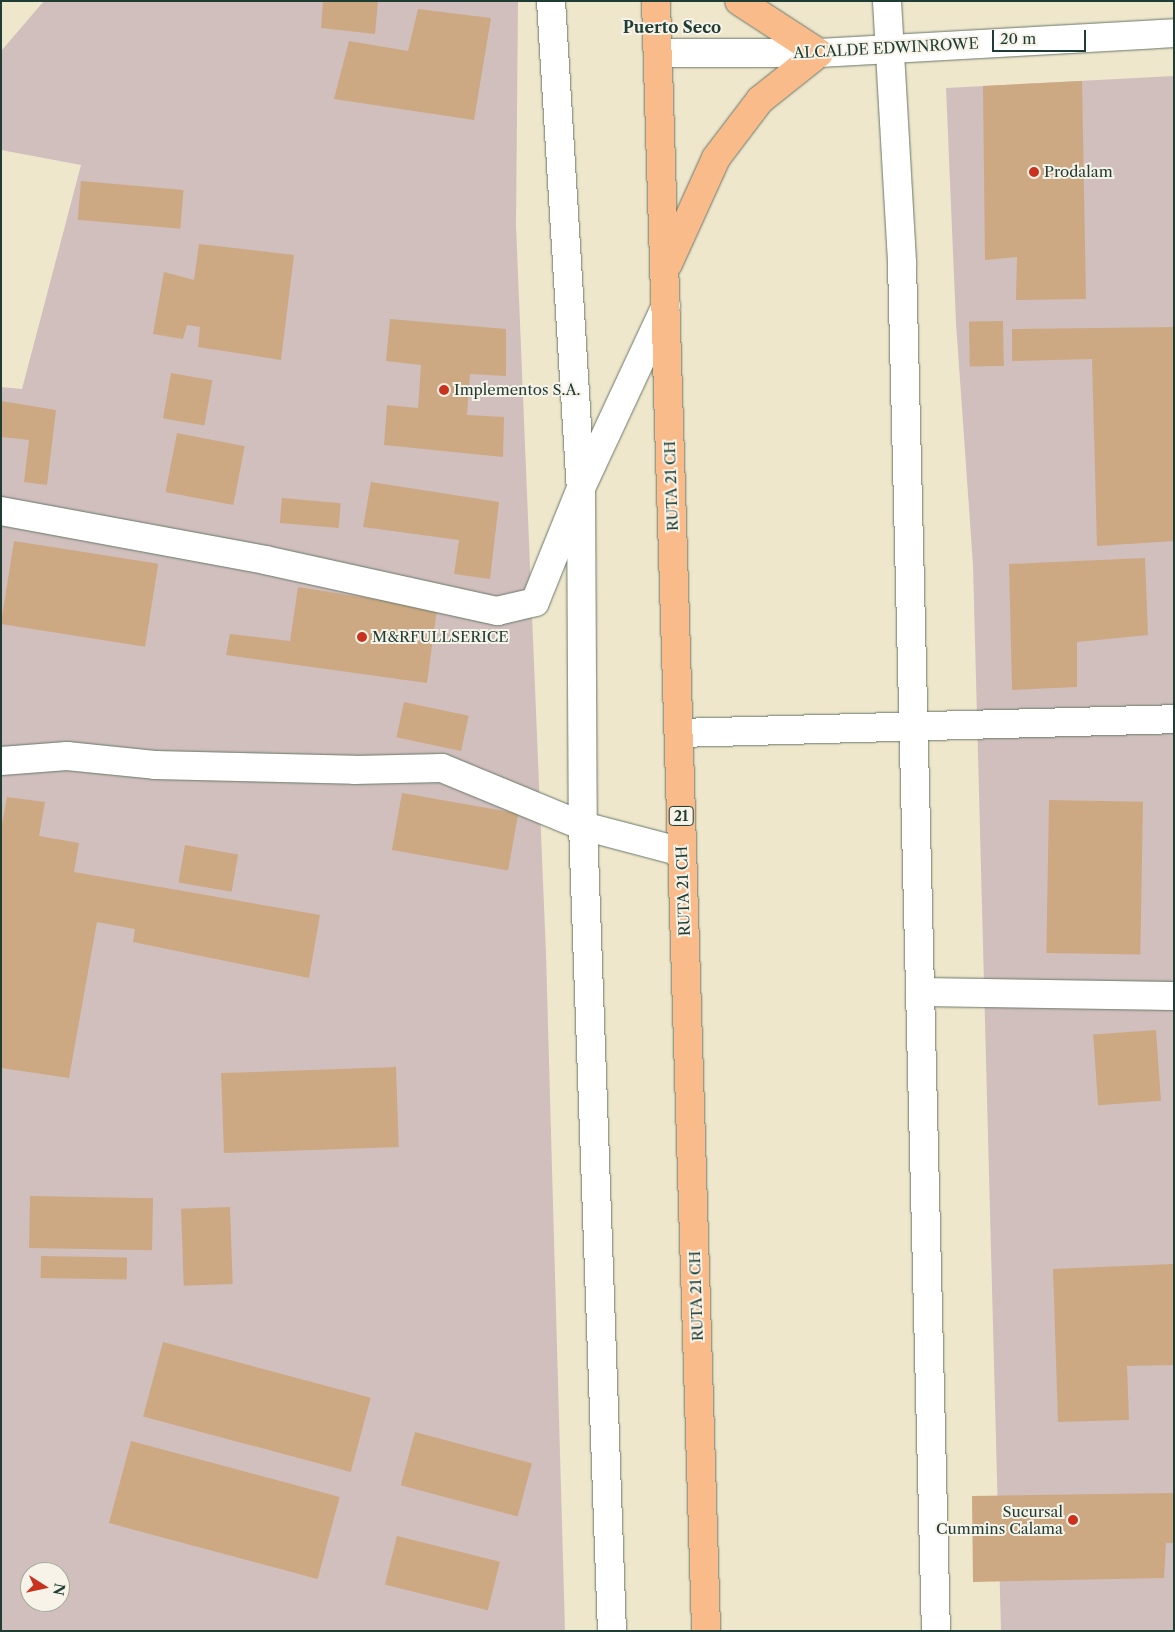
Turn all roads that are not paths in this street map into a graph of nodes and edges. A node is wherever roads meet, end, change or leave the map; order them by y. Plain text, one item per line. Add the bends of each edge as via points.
1 (551, 1) edge
2 (656, 1) edge
3 (739, 1) edge
4 (888, 1) edge
5 (1174, 32) edge
6 (890, 48) junction
7 (658, 53) junction
8 (819, 53) junction
9 (664, 271) junction
10 (666, 306) junction
11 (581, 488) junction
12 (1, 511) edge
13 (1174, 719) edge
14 (914, 725) junction
15 (679, 734) junction
16 (1, 761) edge
17 (583, 826) junction
18 (682, 852) junction
19 (920, 992) junction
20 (1174, 996) edge
21 (612, 1631) edge
22 (706, 1631) edge
23 (936, 1631) edge

1 - 11 street
2 - 7 highway, RUTA 21 CH / 21
3 - 8 highway
4 - 6 street
5 - 6 street, ALCALDE EDWINROWE
6 - 8 street, ALCALDE EDWINROWE
6 - 14 street via 902,273
7 - 8 street, ALCALDE EDWINROWE
7 - 9 highway, RUTA 21 CH / 21
8 - 9 highway via 760,100 716,158
9 - 10 highway, RUTA 21 CH / 21
10 - 11 street
10 - 15 highway, RUTA 21 CH / 21
11 - 12 street via 535,602 497,610 265,560
11 - 17 street
13 - 14 street
14 - 15 street
14 - 19 street
15 - 18 highway, RUTA 21 CH / 21
16 - 17 street via 67,756 155,765 354,770 442,768
17 - 18 street
17 - 21 street
18 - 22 highway, RUTA 21 CH / 21
19 - 20 street
19 - 23 street

